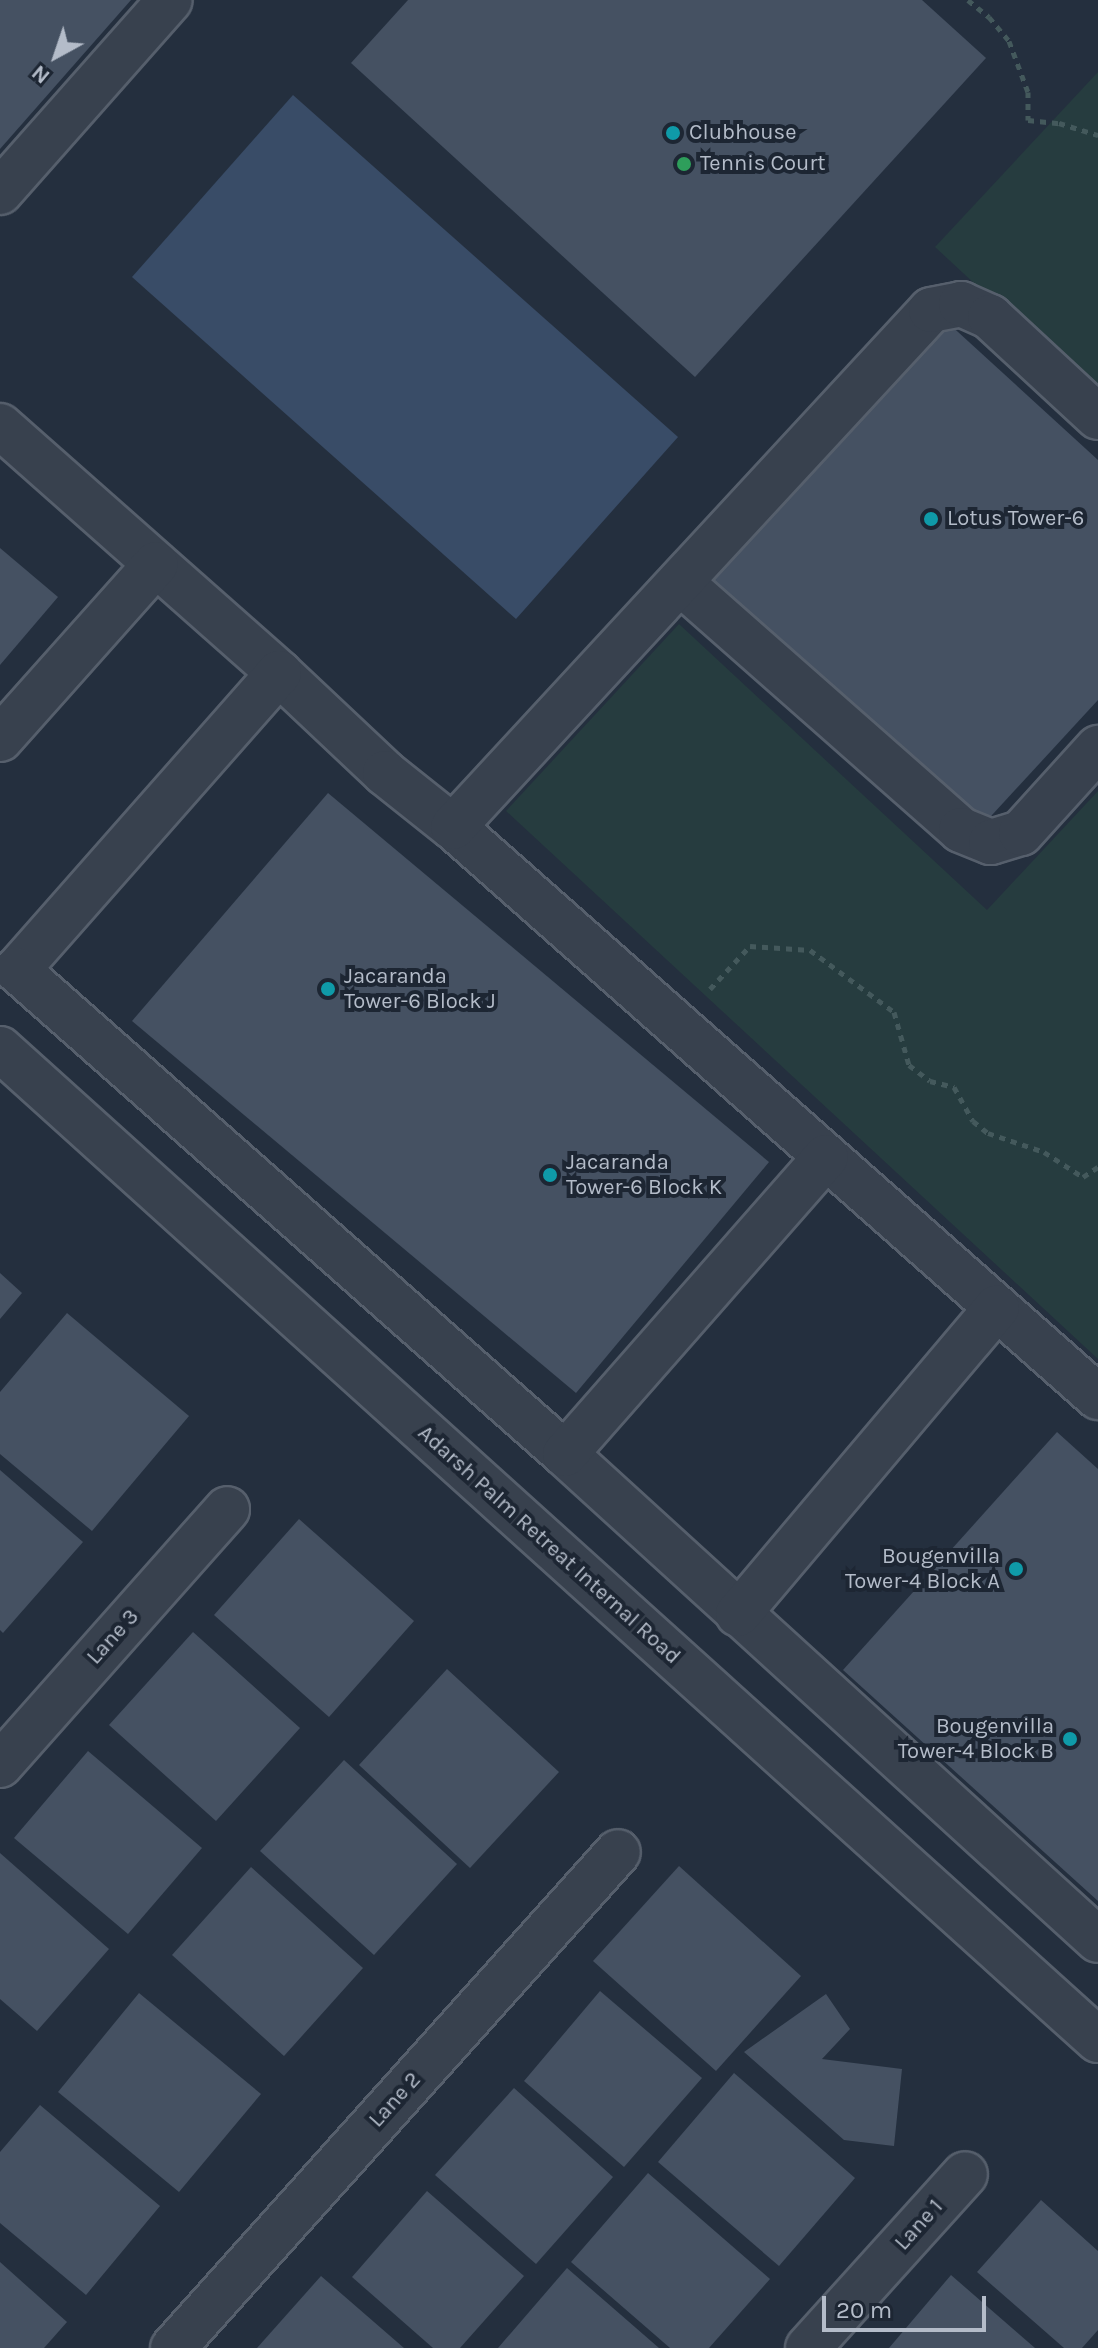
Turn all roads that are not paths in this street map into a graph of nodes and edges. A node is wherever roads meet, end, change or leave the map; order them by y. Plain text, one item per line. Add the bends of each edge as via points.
1 (170, 0) edge
2 (0, 192) edge
3 (1098, 417) edge
4 (0, 426) edge
5 (156, 564) junction
6 (681, 583) junction
7 (279, 673) junction
8 (0, 739) edge
9 (1098, 748) edge
10 (453, 827) junction
11 (0, 1049) edge
12 (826, 1157) junction
13 (997, 1308) junction
14 (1098, 1397) edge
15 (565, 1454) junction
16 (227, 1509) dead end
17 (738, 1614) junction
18 (0, 1765) edge
19 (618, 1852) dead end
20 (1098, 1940) edge
21 (1098, 2040) edge
22 (965, 2174) dead end
23 (173, 2348) edge
24 (808, 2348) edge

1 - 2 street
3 - 6 street via 990,317 961,304 931,310
4 - 5 street
5 - 7 street
5 - 8 street
6 - 9 street via 961,830 991,842 1021,833
6 - 10 street
7 - 10 street via 385,773
7 - 15 street via 17,970
10 - 12 street
11 - 21 street, Adarsh Palm Retreat Internal Road
12 - 13 street
12 - 15 street
13 - 14 street
13 - 17 street
15 - 17 street
16 - 18 street, Lane 3
17 - 20 street
19 - 23 street, Lane 2
22 - 24 street, Lane 1

